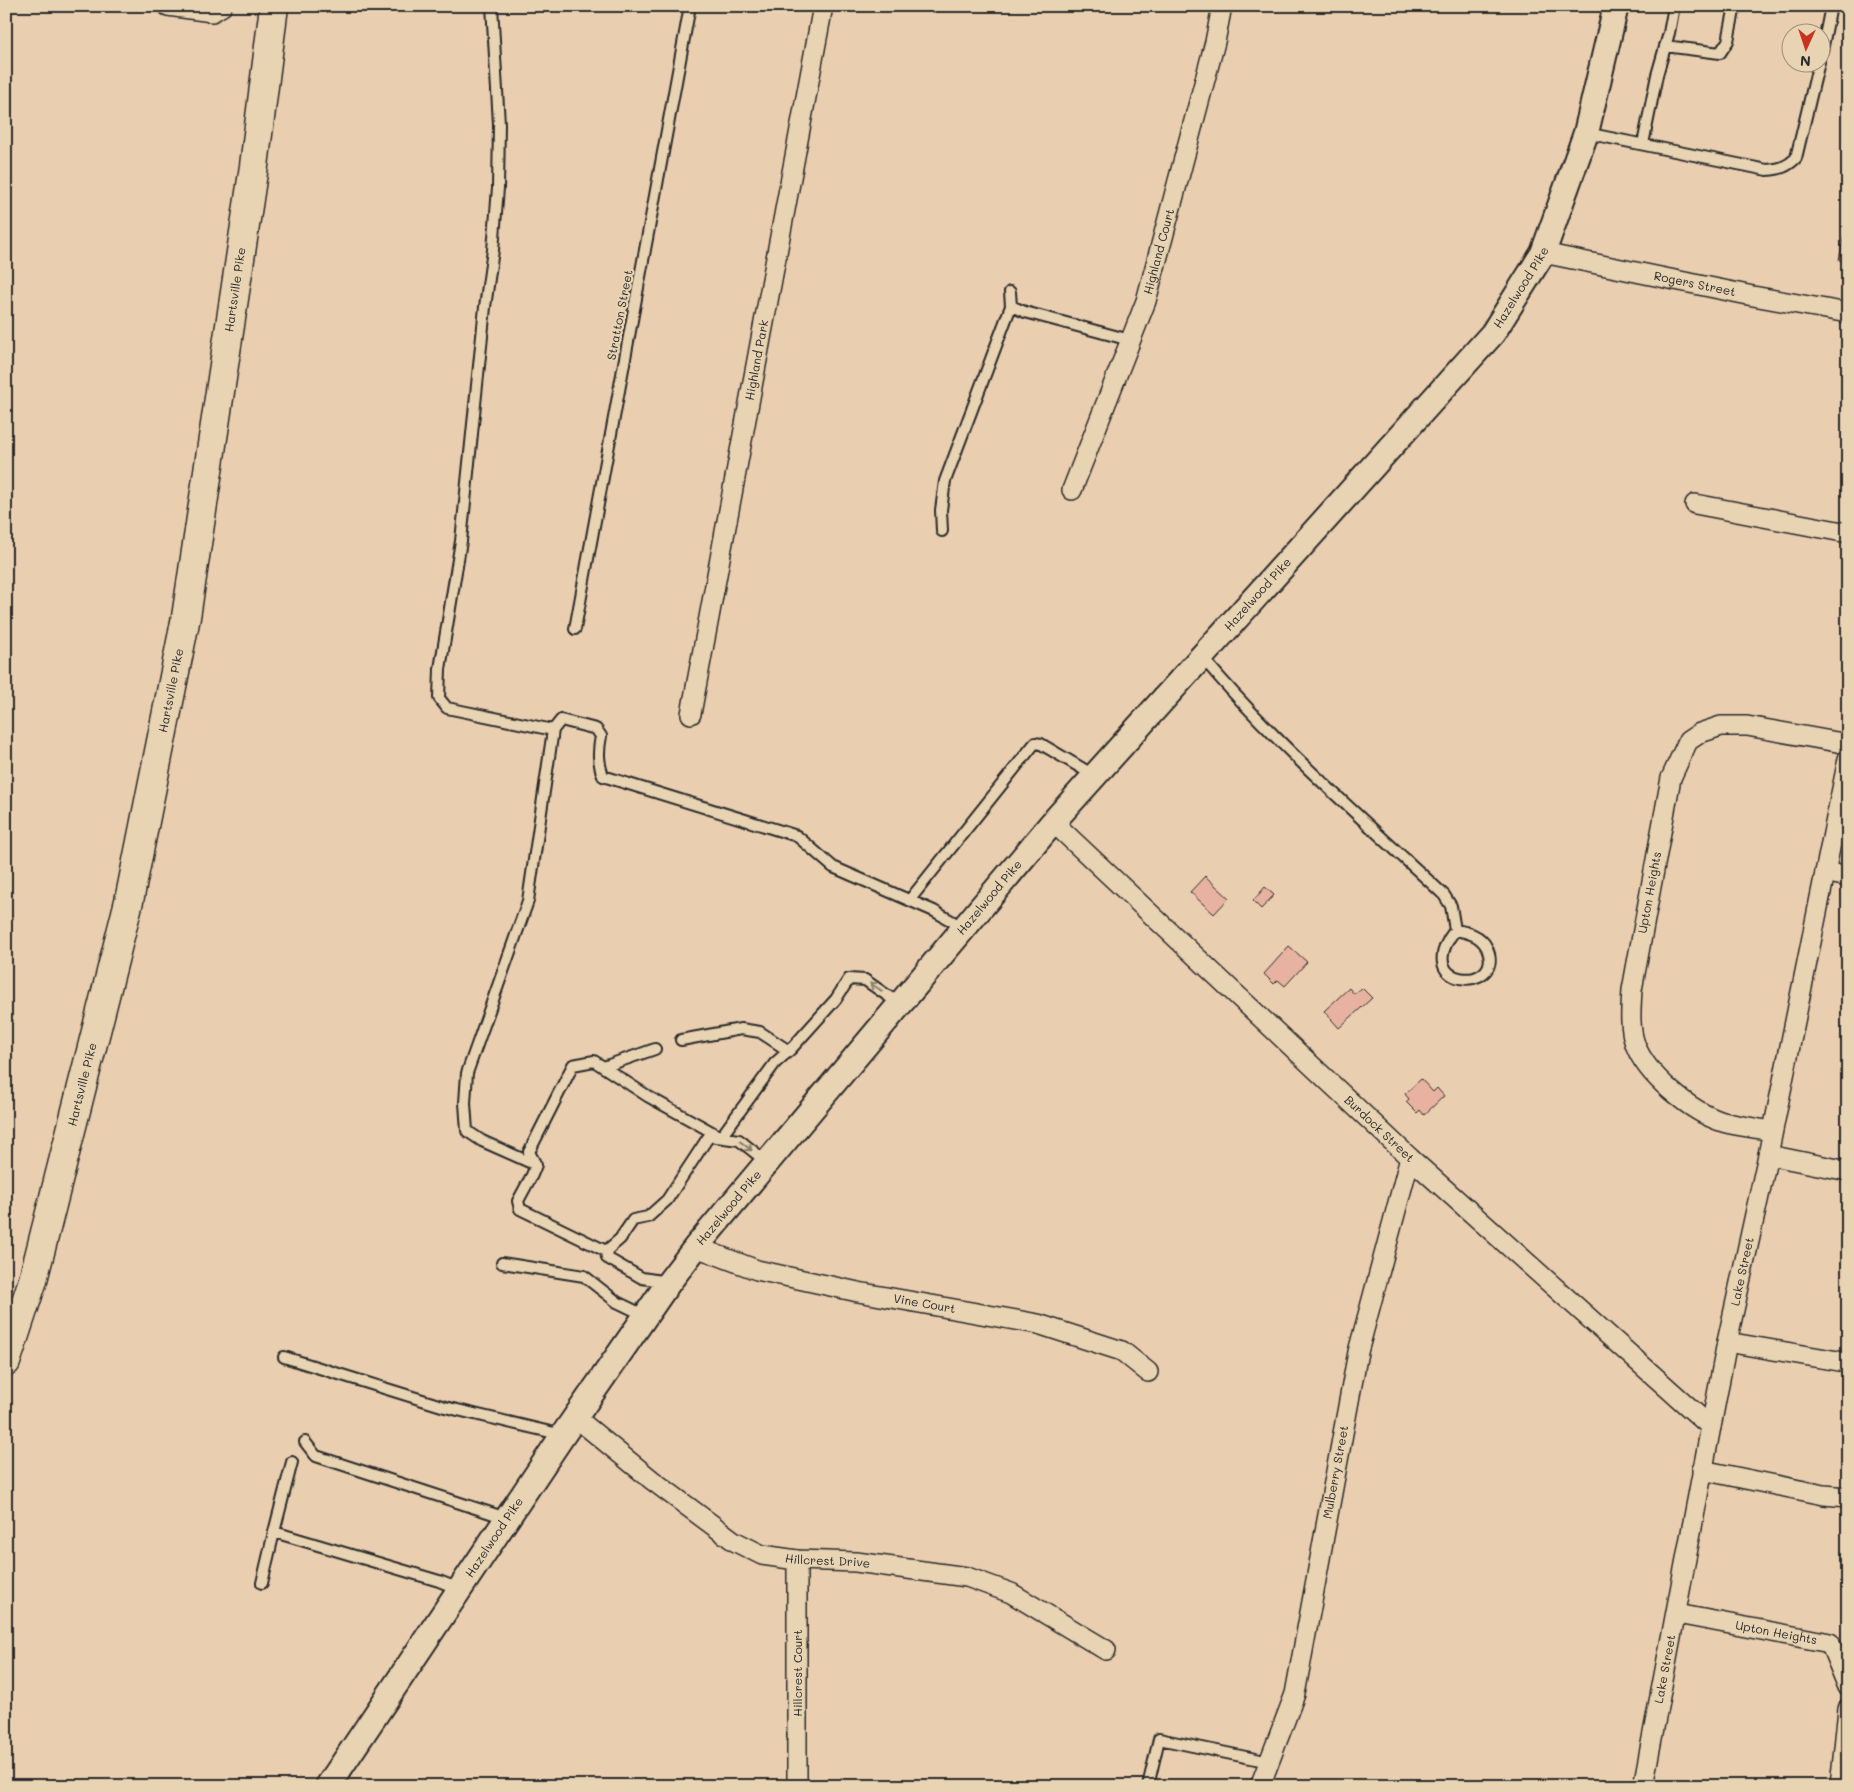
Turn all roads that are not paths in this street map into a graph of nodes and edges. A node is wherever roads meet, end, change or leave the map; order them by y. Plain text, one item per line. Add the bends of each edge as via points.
1 (168, 6) edge
2 (222, 6) edge
3 (274, 6) edge
4 (492, 6) edge
5 (690, 6) edge
6 (823, 6) edge
7 (1222, 6) edge
8 (1616, 6) edge
9 (1674, 6) edge
10 (1735, 6) edge
11 (1831, 6) edge
12 (1828, 22) edge
13 (1665, 46) junction
14 (1817, 72) edge
15 (1586, 133) junction
16 (1643, 144) junction
17 (1543, 253) junction
18 (1010, 292) dead end
19 (1011, 306) junction
20 (1848, 313) edge
21 (1130, 340) junction
22 (1072, 490) dead end
23 (1695, 504) dead end
24 (942, 531) dead end
25 (1848, 533) edge
26 (575, 629) dead end
27 (1202, 657) junction
28 (691, 714) dead end
29 (553, 730) junction
30 (1848, 744) edge
31 (1848, 759) edge
32 (1095, 776) junction
33 (1053, 822) junction
34 (1825, 872) junction
35 (1848, 877) edge
36 (912, 901) junction
37 (964, 928) junction
38 (1455, 930) junction
39 (901, 1004) junction
40 (681, 1040) dead end
41 (654, 1049) dead end
42 (789, 1051) junction
43 (603, 1067) junction
44 (1772, 1131) junction
45 (721, 1137) junction
46 (1768, 1155) junction
47 (1410, 1158) junction
48 (768, 1163) junction
49 (536, 1165) junction
50 (1848, 1170) edge
51 (696, 1247) junction
52 (606, 1251) junction
53 (502, 1263) dead end
54 (669, 1282) junction
55 (646, 1316) junction
56 (1727, 1342) junction
57 (284, 1357) dead end
58 (6, 1362) edge
59 (1848, 1364) edge
60 (1148, 1372) dead end
61 (569, 1426) junction
62 (1711, 1428) junction
63 (305, 1442) dead end
64 (292, 1462) dead end
65 (1702, 1470) junction
66 (1848, 1497) edge
67 (506, 1518) junction
68 (274, 1532) junction
69 (797, 1560) junction
70 (262, 1583) dead end
71 (459, 1589) junction
72 (1677, 1614) junction
73 (1106, 1650) dead end
74 (1848, 1687) edge
75 (1848, 1709) edge
76 (1270, 1762) junction
77 (328, 1786) edge
78 (797, 1786) edge
79 (1148, 1786) edge
80 (1260, 1786) edge
81 (1643, 1786) edge
82 (1840, 1786) edge

1 - 2 street via 212,12
3 - 58 main road, Hartsville Pike via 253,175 186,617 126,911 33,1280
4 - 29 lane via 499,124 495,232 461,541 440,669 439,698 446,708
5 - 26 lane, Stratton Street
6 - 28 street, Highland Park
7 - 21 street, Highland Court via 1148,291
8 - 15 street, Hazelwood Pike
9 - 13 lane
10 - 13 lane via 1728,41 1720,54
11 - 12 lane
13 - 16 lane
14 - 16 lane via 1796,158 1790,165 1767,170
15 - 16 lane
15 - 17 street, Hazelwood Pike
17 - 20 street, Rogers Street
17 - 27 street, Hazelwood Pike via 1493,332
18 - 19 lane
19 - 21 lane
19 - 24 lane via 945,482
21 - 22 street, Highland Court
23 - 25 street
27 - 32 street, Hazelwood Pike
27 - 38 lane via 1295,756 1444,895 1451,906
29 - 36 lane via 561,720 596,729 601,736 598,762 603,776 797,836 833,867
29 - 49 lane via 528,901 467,1073 465,1103 467,1131
30 - 44 street, Upton Heights via 1747,726 1721,726 1688,741 1671,778 1632,990 1630,1018 1635,1044 1661,1081 1703,1113 1722,1122
31 - 34 street, Lake Street
32 - 33 street, Hazelwood Pike
32 - 36 lane via 1035,743
33 - 37 street, Hazelwood Pike
33 - 47 street, Burdock Street
34 - 35 street
34 - 44 street, Lake Street
36 - 37 lane
37 - 39 street, Hazelwood Pike
38 - 38 lane via 1442,952 1442,961 1446,971 1453,976 1472,980 1486,970 1488,951 1484,942 1475,935
39 -> 42 lane via 865,980 849,980
39 - 48 street, Hazelwood Pike
40 - 42 lane via 741,1029 760,1032
41 - 43 lane
42 - 45 lane via 775,1063
43 - 45 lane
43 - 49 lane via 594,1061 574,1065 529,1152
44 - 46 street, Lake Street
45 -> 48 lane via 739,1140
45 - 52 lane via 709,1136 668,1200 648,1216 633,1220 620,1239
46 - 50 street
46 - 56 street, Lake Street
47 - 62 street, Burdock Street
47 - 76 street, Mulberry Street via 1358,1352 1295,1694
48 - 51 street, Hazelwood Pike
49 - 52 lane via 518,1201 520,1209
51 - 54 street, Hazelwood Pike
51 - 60 street, Vine Court via 757,1270 858,1292 1038,1324 1122,1351
52 - 54 lane via 607,1258 642,1278
53 - 55 lane via 584,1276 618,1302
54 - 55 street, Hazelwood Pike
55 - 61 street, Hazelwood Pike
56 - 59 street
56 - 62 street, Lake Street
57 - 61 lane via 445,1407
61 - 67 street, Hazelwood Pike
61 - 69 street, Hillcrest Drive via 652,1480 734,1541 762,1555
62 - 65 street, Lake Street
63 - 67 lane via 316,1456
64 - 68 lane
65 - 66 street via 1824,1496
65 - 72 street, Lake Street
67 - 71 street, Hazelwood Pike
68 - 70 lane
68 - 71 lane
69 - 73 street, Hillcrest Drive via 856,1562 967,1577 1011,1593
69 - 78 street, Hillcrest Court
71 - 77 street, Hazelwood Pike
72 - 74 street, Upton Heights via 1830,1643
72 - 81 street, Lake Street
75 - 82 street
76 - 79 lane via 1159,1739
76 - 80 street, Mulberry Street

